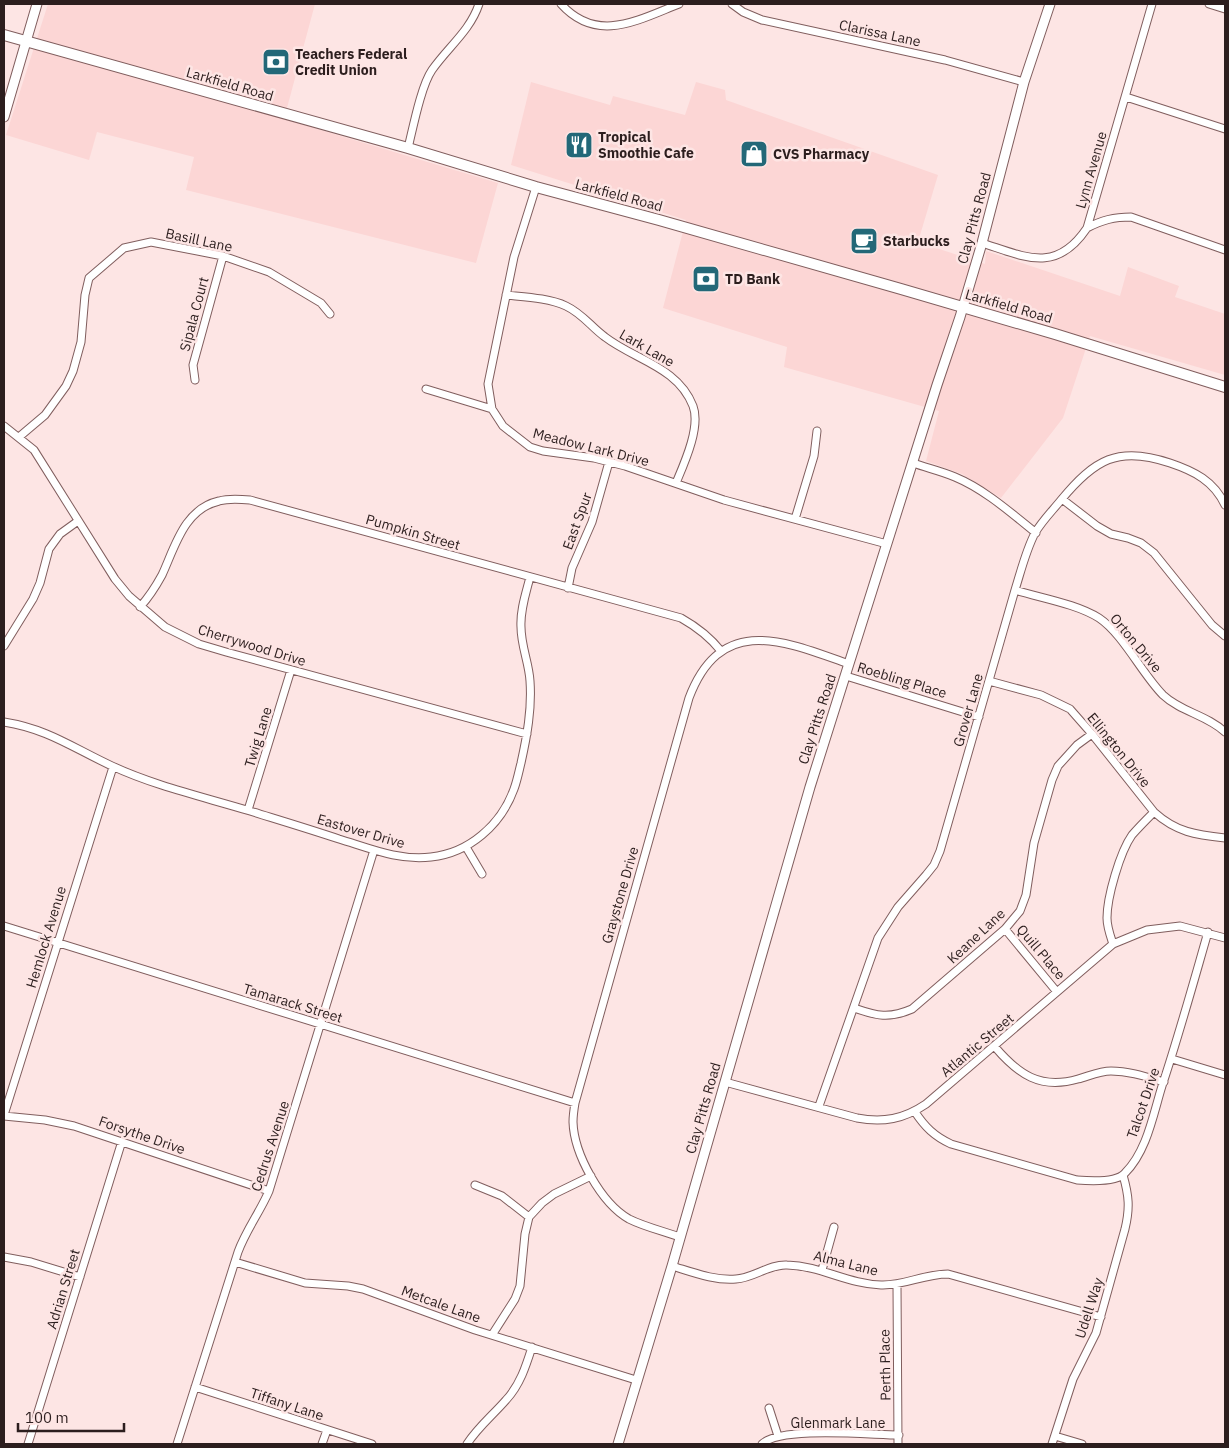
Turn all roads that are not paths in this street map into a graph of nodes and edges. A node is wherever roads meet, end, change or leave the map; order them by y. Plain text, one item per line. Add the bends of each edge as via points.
1 (37, 4) edge
2 (479, 4) edge
3 (561, 4) edge
4 (679, 4) edge
5 (732, 4) edge
6 (1050, 4) edge
7 (1152, 4) edge
8 (1209, 4) edge
9 (1225, 9) edge
10 (4, 35) edge
11 (26, 42) junction
12 (1024, 82) junction
13 (1126, 96) junction
14 (4, 116) edge
15 (1225, 129) edge
16 (408, 148) junction
17 (536, 188) junction
18 (1087, 228) junction
19 (982, 243) junction
20 (1225, 250) edge
21 (222, 256) junction
22 (506, 295) junction
23 (963, 307) junction
24 (330, 314) dead end
25 (195, 380) dead end
26 (1225, 387) edge
27 (426, 389) dead end
28 (492, 409) junction
29 (4, 426) edge
30 (817, 431) dead end
31 (19, 437) junction
32 (609, 462) junction
33 (913, 463) junction
34 (676, 484) junction
35 (1062, 499) junction
36 (1225, 505) edge
37 (795, 520) junction
38 (78, 521) junction
39 (1036, 533) junction
40 (887, 544) junction
41 (530, 577) junction
42 (568, 588) junction
43 (1016, 590) junction
44 (140, 607) junction
45 (1225, 636) edge
46 (4, 646) edge
47 (721, 651) junction
48 (850, 664) junction
49 (291, 670) junction
50 (846, 676) junction
51 (990, 681) junction
52 (979, 717) junction
53 (4, 722) edge
54 (1225, 732) edge
55 (527, 734) junction
56 (1092, 734) junction
57 (113, 766) junction
58 (248, 810) junction
59 (1154, 812) junction
60 (1225, 838) edge
61 (466, 847) junction
62 (374, 850) junction
63 (482, 874) dead end
64 (4, 926) edge
65 (1005, 929) junction
66 (1208, 932) junction
67 (1225, 938) edge
68 (57, 942) junction
69 (1113, 944) junction
70 (1057, 992) junction
71 (854, 1008) junction
72 (321, 1024) junction
73 (994, 1047) junction
74 (1172, 1059) junction
75 (1225, 1075) edge
76 (725, 1082) junction
77 (1164, 1082) junction
78 (575, 1102) junction
79 (819, 1106) junction
80 (915, 1112) junction
81 (4, 1115) edge
82 (122, 1141) junction
83 (1124, 1175) junction
84 (591, 1176) junction
85 (475, 1185) dead end
86 (270, 1191) junction
87 (529, 1217) junction
88 (834, 1227) dead end
89 (680, 1237) junction
90 (4, 1257) edge
91 (235, 1262) junction
92 (672, 1266) junction
93 (822, 1270) junction
94 (80, 1277) junction
95 (896, 1285) junction
96 (1101, 1317) junction
97 (492, 1335) junction
98 (532, 1347) junction
99 (636, 1380) junction
100 (196, 1387) junction
101 (769, 1408) dead end
102 (326, 1430) junction
103 (899, 1435) junction
104 (778, 1436) junction
105 (1055, 1436) junction
106 (28, 1444) edge
107 (177, 1444) edge
108 (322, 1444) edge
109 (372, 1444) edge
110 (467, 1444) edge
111 (618, 1444) edge
112 (762, 1444) edge
113 (898, 1444) edge
114 (1052, 1444) edge
115 (1082, 1444) edge

1 - 11 street
2 - 16 street via 466,30 431,71
3 - 4 street via 584,22 600,27 637,21
5 - 12 street, Clarissa Lane via 762,20 945,60
6 - 12 street, Clay Pitts Road
7 - 13 street, Lynn Avenue
8 - 9 street
10 - 11 main road, Larkfield Road
11 - 14 street
11 - 16 main road, Larkfield Road
12 - 19 street, Clay Pitts Road
13 - 15 street
13 - 18 street, Lynn Avenue
16 - 17 main road, Larkfield Road
17 - 22 street, Meadow Lark Drive via 514,257
17 - 23 main road, Larkfield Road
18 - 19 street, Lynn Avenue via 1067,252 1044,259
18 - 20 street via 1101,221 1131,217
19 - 23 street, Clay Pitts Road
21 - 24 street, Basill Lane via 270,272 321,303
21 - 25 street, Sipala Court via 193,365
21 - 31 street, Basill Lane via 151,242 124,248 89,278 81,342 73,371 45,415
22 - 28 street, Meadow Lark Drive via 488,384
22 - 34 street, Lark Lane via 565,305 579,313 604,337 666,371 678,382 693,407 694,423
23 - 26 main road, Larkfield Road
23 - 33 street, Clay Pitts Road
27 - 28 street
28 - 32 street, Meadow Lark Drive via 503,426 530,447
29 - 31 street, Cherrywood Drive
30 - 37 street via 814,456
31 - 38 street, Cherrywood Drive via 34,450
32 - 34 street, Meadow Lark Drive
32 - 42 street, East Spur
33 - 39 street via 954,476 970,485
33 - 40 street, Clay Pitts Road
34 - 37 street, Meadow Lark Drive
35 - 36 street, Grover Lane via 1091,468 1122,456 1140,455 1186,468 1201,476 1213,486
35 - 39 street, Grover Lane
35 - 45 street via 1097,526 1141,543 1154,553 1212,625
37 - 40 street, Meadow Lark Drive
38 - 44 street, Cherrywood Drive via 115,579
38 - 46 street via 60,534 49,549 34,599
39 - 43 street, Grover Lane
40 - 48 street, Clay Pitts Road
41 - 42 street, Pumpkin Street
41 - 44 street, Pumpkin Street via 266,504 235,499 218,501 202,508 187,523 176,540 162,575
41 - 55 street, Eastover Drive via 521,627 530,679
42 - 47 street, Pumpkin Street via 681,618 710,637
43 - 51 street, Grover Lane
43 - 54 street, Orton Drive via 1080,609 1100,619 1163,695
44 - 49 street, Cherrywood Drive via 165,627 199,644
47 - 48 street, Graystone Drive via 735,644 762,639 793,644
47 - 78 street, Graystone Drive via 700,672 688,698
48 - 50 street, Clay Pitts Road
49 - 55 street, Cherrywood Drive
49 - 58 street, Twig Lane
50 - 52 street, Roebling Place
50 - 76 street, Clay Pitts Road via 810,787
51 - 52 street, Grover Lane
51 - 56 street, Ellington Drive via 1056,701 1070,709
52 - 71 street, Grover Lane via 940,851 926,875 898,907 878,938
53 - 57 street, Eastover Drive via 43,731
55 - 61 street, Eastover Drive via 515,787 507,805 488,829
56 - 59 street, Ellington Drive
56 - 65 street, Keane Lane via 1058,766 1034,843 1026,895 1020,910
57 - 58 street, Eastover Drive via 157,783
57 - 68 street, Hemlock Avenue
58 - 62 street, Eastover Drive
59 - 60 street, Ellington Drive via 1176,828
59 - 69 street via 1124,848 1107,916
61 - 62 street, Eastover Drive via 432,857 413,858
61 - 63 street
62 - 72 street, Cedrus Avenue
64 - 68 street, Tamarack Street
65 - 70 street, Quill Place
65 - 71 street, Keane Lane via 912,1009 888,1016
66 - 67 street, Atlantic Street
66 - 69 street, Atlantic Street via 1180,926 1161,928 1147,930
66 - 74 street, Talcot Drive
68 - 72 street, Tamarack Street
68 - 81 street, Hemlock Avenue
69 - 70 street, Atlantic Street
70 - 73 street, Atlantic Street
71 - 79 street, Grover Lane
72 - 78 street, Tamarack Street
72 - 86 street, Cedrus Avenue
73 - 77 street via 1009,1064 1039,1081 1065,1083 1109,1071
73 - 80 street, Atlantic Street
74 - 75 street
74 - 77 street, Talcot Drive
76 - 79 street, Atlantic Street
76 - 89 street, Clay Pitts Road
77 - 83 street, Talcot Drive via 1143,1144
78 - 84 street, Graystone Drive via 573,1122 577,1141
79 - 80 street, Atlantic Street via 873,1121 899,1118
80 - 83 street via 937,1138 951,1144 1077,1180 1106,1180
81 - 82 street, Forsythe Drive via 58,1122
82 - 86 street, Forsythe Drive
82 - 94 street, Adrian Street
83 - 96 street, Udell Way via 1129,1213
84 - 87 street via 554,1194
84 - 89 street, Graystone Drive via 603,1196 628,1218
85 - 87 street via 502,1196
86 - 91 street, Cedrus Avenue via 242,1240
87 - 97 street via 520,1286
88 - 93 street
89 - 92 street, Clay Pitts Road
90 - 94 street
91 - 97 street, Metcale Lane via 305,1283 363,1289
91 - 100 street, Cedrus Avenue
92 - 93 street, Alma Lane via 718,1279 736,1279 784,1265
92 - 99 street, Clay Pitts Road
93 - 95 street, Alma Lane via 864,1283
94 - 106 street, Adrian Street
95 - 96 street, Alma Lane via 932,1274 948,1274
95 - 103 street, Perth Place
96 - 105 street, Udell Way via 1073,1379
97 - 98 street, Metcale Lane
98 - 99 street, Metcale Lane
98 - 110 street via 516,1388
99 - 111 street, Clay Pitts Road
100 - 102 street, Tiffany Lane
100 - 107 street, Cedrus Avenue
101 - 104 street, Glenmark Lane
102 - 108 street
102 - 109 street, Tiffany Lane
103 - 104 street, Glenmark Lane via 804,1433
103 - 113 street, Perth Place
104 - 112 street, Glenmark Lane
105 - 114 street, Udell Way
105 - 115 street

